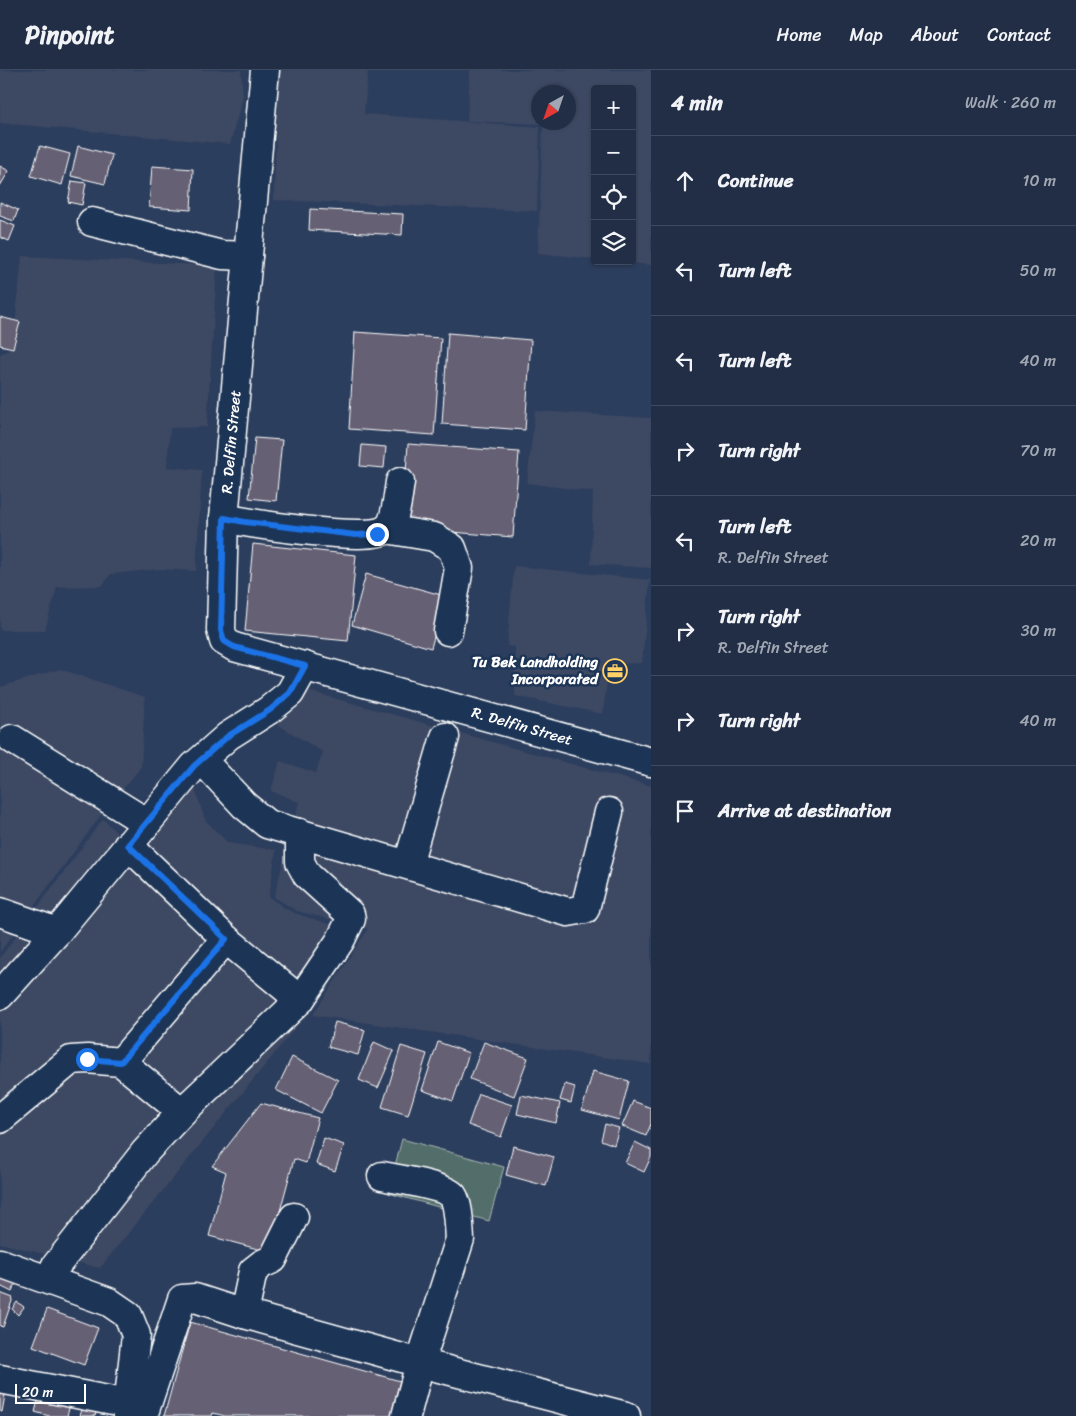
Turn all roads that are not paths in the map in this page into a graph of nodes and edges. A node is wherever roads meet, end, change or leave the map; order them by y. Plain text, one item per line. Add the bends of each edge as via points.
1 (265, 70) edge
2 (92, 222) dead end
3 (248, 256) junction
4 (400, 482) dead end
5 (224, 518) junction
6 (386, 530) junction
7 (448, 631) dead end
8 (305, 666) junction
9 (445, 737) dead end
10 (12, 739) dead end
11 (202, 760) junction
12 (651, 762) edge
13 (609, 812) dead end
14 (147, 823) junction
15 (300, 833) junction
16 (128, 845) junction
17 (408, 864) junction
18 (0, 912) edge
19 (57, 932) junction
20 (226, 939) junction
21 (0, 995) edge
22 (300, 1000) junction
23 (121, 1062) junction
24 (182, 1112) junction
25 (0, 1119) edge
26 (382, 1176) dead end
27 (294, 1217) dead end
28 (0, 1263) edge
29 (55, 1267) dead end
30 (244, 1314) junction
31 (420, 1363) junction
32 (0, 1379) edge
33 (133, 1412) edge
34 (406, 1416) edge
35 (626, 1416) edge

1 - 3 street, R. Delfin Street
2 - 3 street via 222,255
3 - 5 street, R. Delfin Street
4 - 6 street via 392,521
5 - 6 street via 356,535
5 - 8 street, R. Delfin Street via 221,630 224,641 234,647
6 - 7 street via 434,537 452,548 459,568
8 - 11 street via 290,693 270,710 228,736
8 - 12 street, R. Delfin Street
9 - 17 street
10 - 14 street
11 - 14 street
11 - 15 street via 244,805 267,824
13 - 17 street via 585,909 568,912 547,907
14 - 16 street
15 - 17 street
15 - 22 street via 300,862 307,874 347,910 351,919
16 - 19 street
16 - 20 street
18 - 19 street
19 - 21 street
20 - 22 street
20 - 23 street
22 - 24 street
23 - 24 street
23 - 25 street via 71,1060
24 - 29 street via 145,1152
26 - 31 street via 446,1192 453,1196 459,1220 460,1239
27 - 30 street via 273,1260 253,1271
28 - 33 street via 109,1302 128,1315 136,1335
30 - 31 street
30 - 33 street via 195,1298 182,1299
31 - 34 street
31 - 35 street
32 - 33 street

